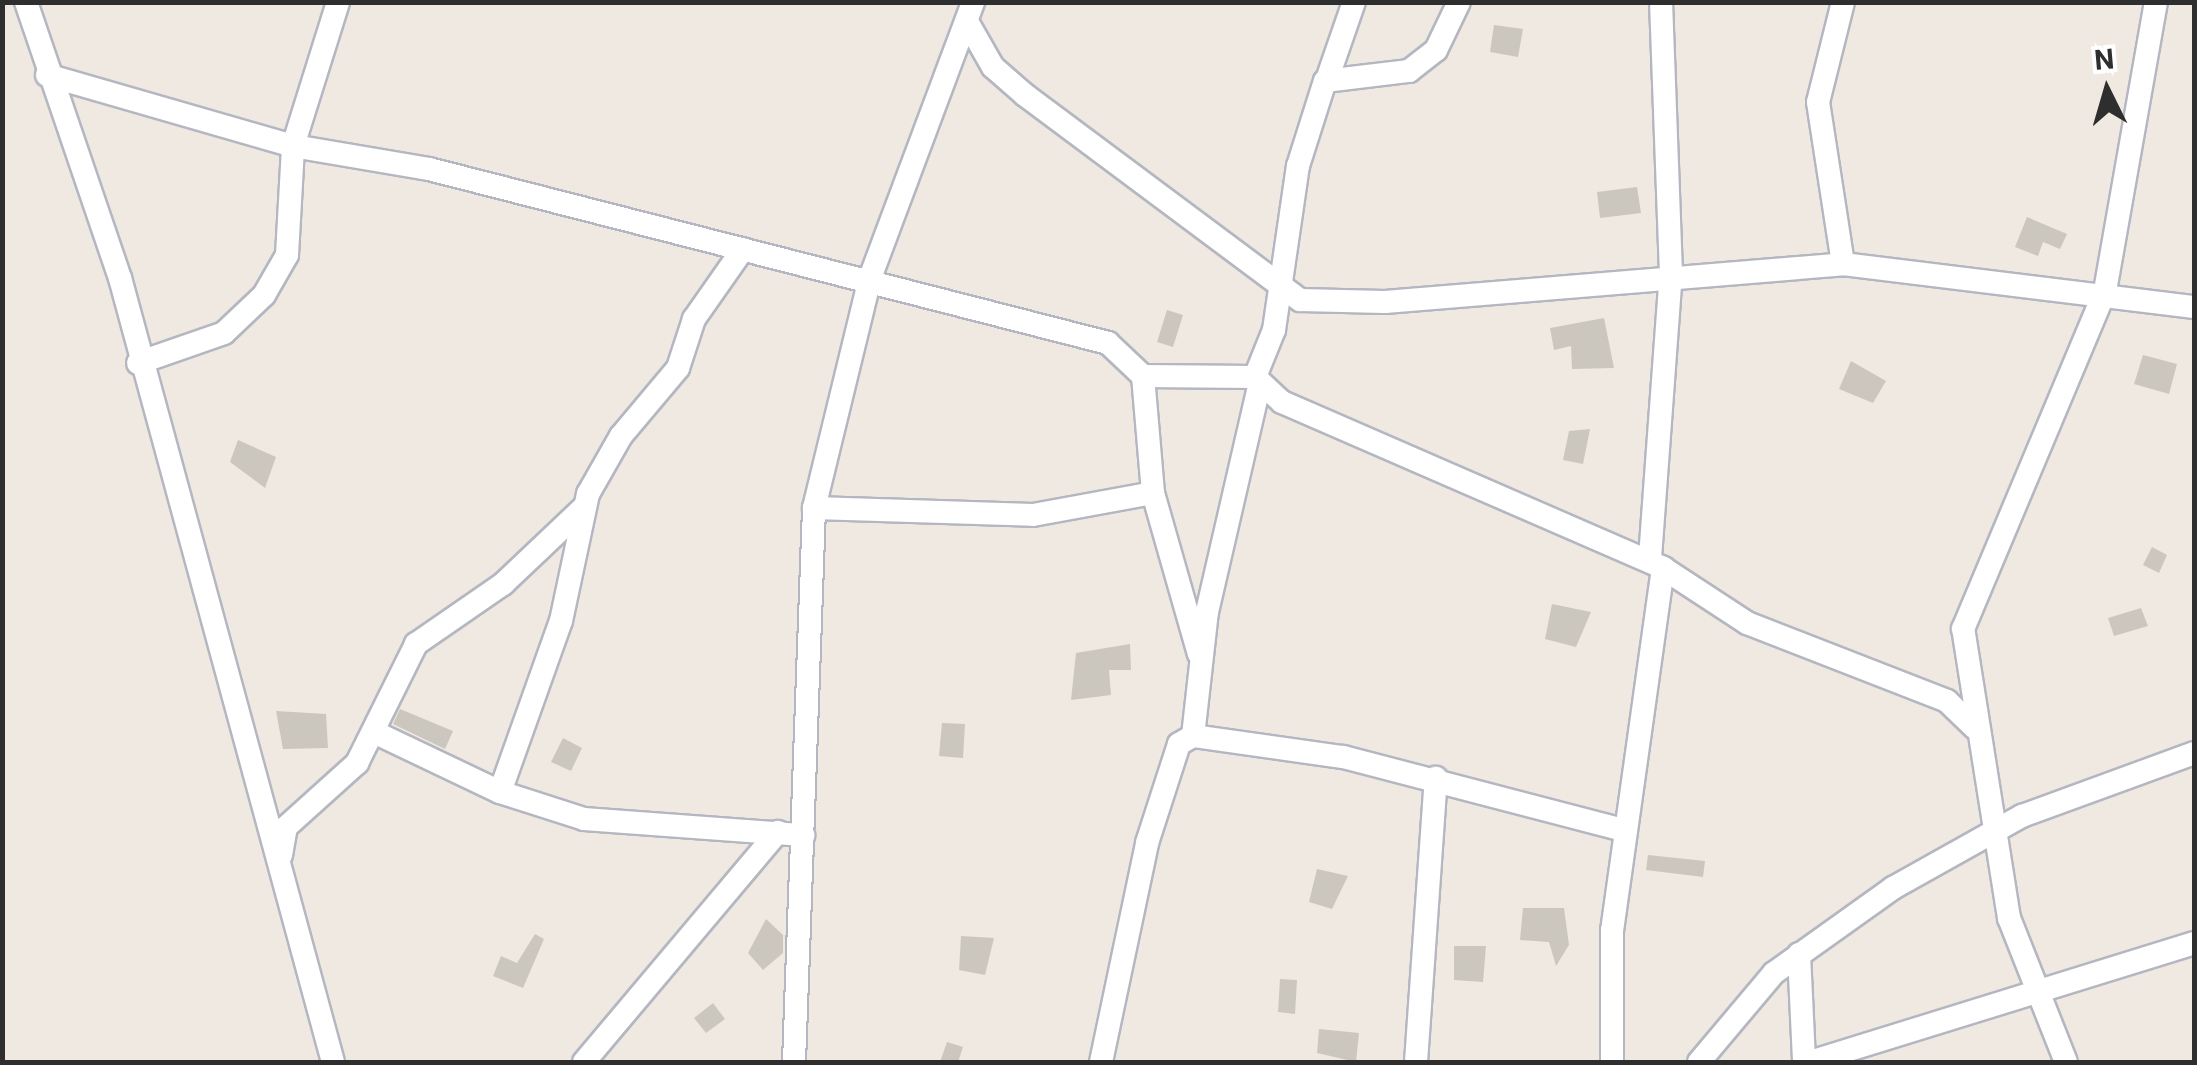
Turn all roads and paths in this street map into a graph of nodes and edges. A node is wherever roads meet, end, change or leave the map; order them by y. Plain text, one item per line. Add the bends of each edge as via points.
1 (26, 2) edge
2 (338, 2) edge
3 (1354, 2) edge
4 (1459, 2) edge
5 (1662, 2) edge
6 (1843, 2) edge
7 (2156, 2) edge
8 (971, 14) edge
9 (1329, 74) junction
10 (47, 75) junction
11 (293, 146) junction
12 (743, 249) junction
13 (1843, 264) junction
14 (1672, 274) junction
15 (870, 278) junction
16 (1280, 290) junction
17 (2105, 291) junction
18 (2194, 307) edge
19 (138, 363) junction
20 (1143, 376) junction
21 (1258, 380) junction
22 (1153, 493) junction
23 (814, 508) junction
24 (582, 509) junction
25 (1656, 563) junction
26 (1199, 654) junction
27 (1978, 730) junction
28 (374, 732) junction
29 (1192, 736) junction
30 (2194, 754) edge
31 (1436, 778) junction
32 (500, 792) junction
33 (1623, 830) junction
34 (778, 832) junction
35 (1994, 832) junction
36 (803, 835) junction
37 (280, 863) junction
38 (2194, 942) edge
39 (1799, 954) junction
40 (2036, 996) junction
41 (333, 1062) edge
42 (584, 1062) edge
43 (794, 1062) edge
44 (1101, 1062) edge
45 (1416, 1062) edge
46 (1612, 1062) edge
47 (1699, 1062) edge
48 (1807, 1062) edge
49 (2066, 1062) edge

1 - 10 street
2 - 11 street
3 - 9 street
4 - 9 street via 1436,50 1409,71
5 - 14 street
6 - 13 street via 1818,102
7 - 17 street
8 - 15 street via 922,119
8 - 16 street via 1004,77
9 - 16 street via 1298,166
10 - 11 street
10 - 19 street via 120,278
11 - 12 street via 429,169
11 - 19 street via 287,254 264,295 224,333
12 - 15 street
12 - 24 street via 694,319 678,368 620,436
13 - 14 street
13 - 17 street via 1948,284
14 - 16 street via 1385,302 1300,300
14 - 25 street
15 - 20 street via 1108,342
15 - 23 street
16 - 21 street
17 - 18 street
17 - 27 street via 1962,629
19 - 37 street
20 - 21 street
20 - 22 street
21 - 25 street via 1282,402
21 - 26 street
22 - 23 street via 1033,515
22 - 26 street
23 - 36 street
24 - 28 street via 503,584 416,644
24 - 32 street via 561,621
25 - 27 street via 1747,623 1947,701
25 - 33 street
26 - 29 street
27 - 35 street
28 - 32 street
28 - 37 street via 344,780 286,826
29 - 31 street
29 - 44 street via 1179,744 1147,843
30 - 35 street
31 - 33 street
31 - 45 street
32 - 34 street via 617,825
33 - 46 street
34 - 36 street
34 - 42 street
35 - 39 street
35 - 40 street
36 - 43 street
37 - 41 street
38 - 40 street
39 - 47 street via 1721,1028
39 - 48 street
40 - 48 street via 1995,1001
40 - 49 street

